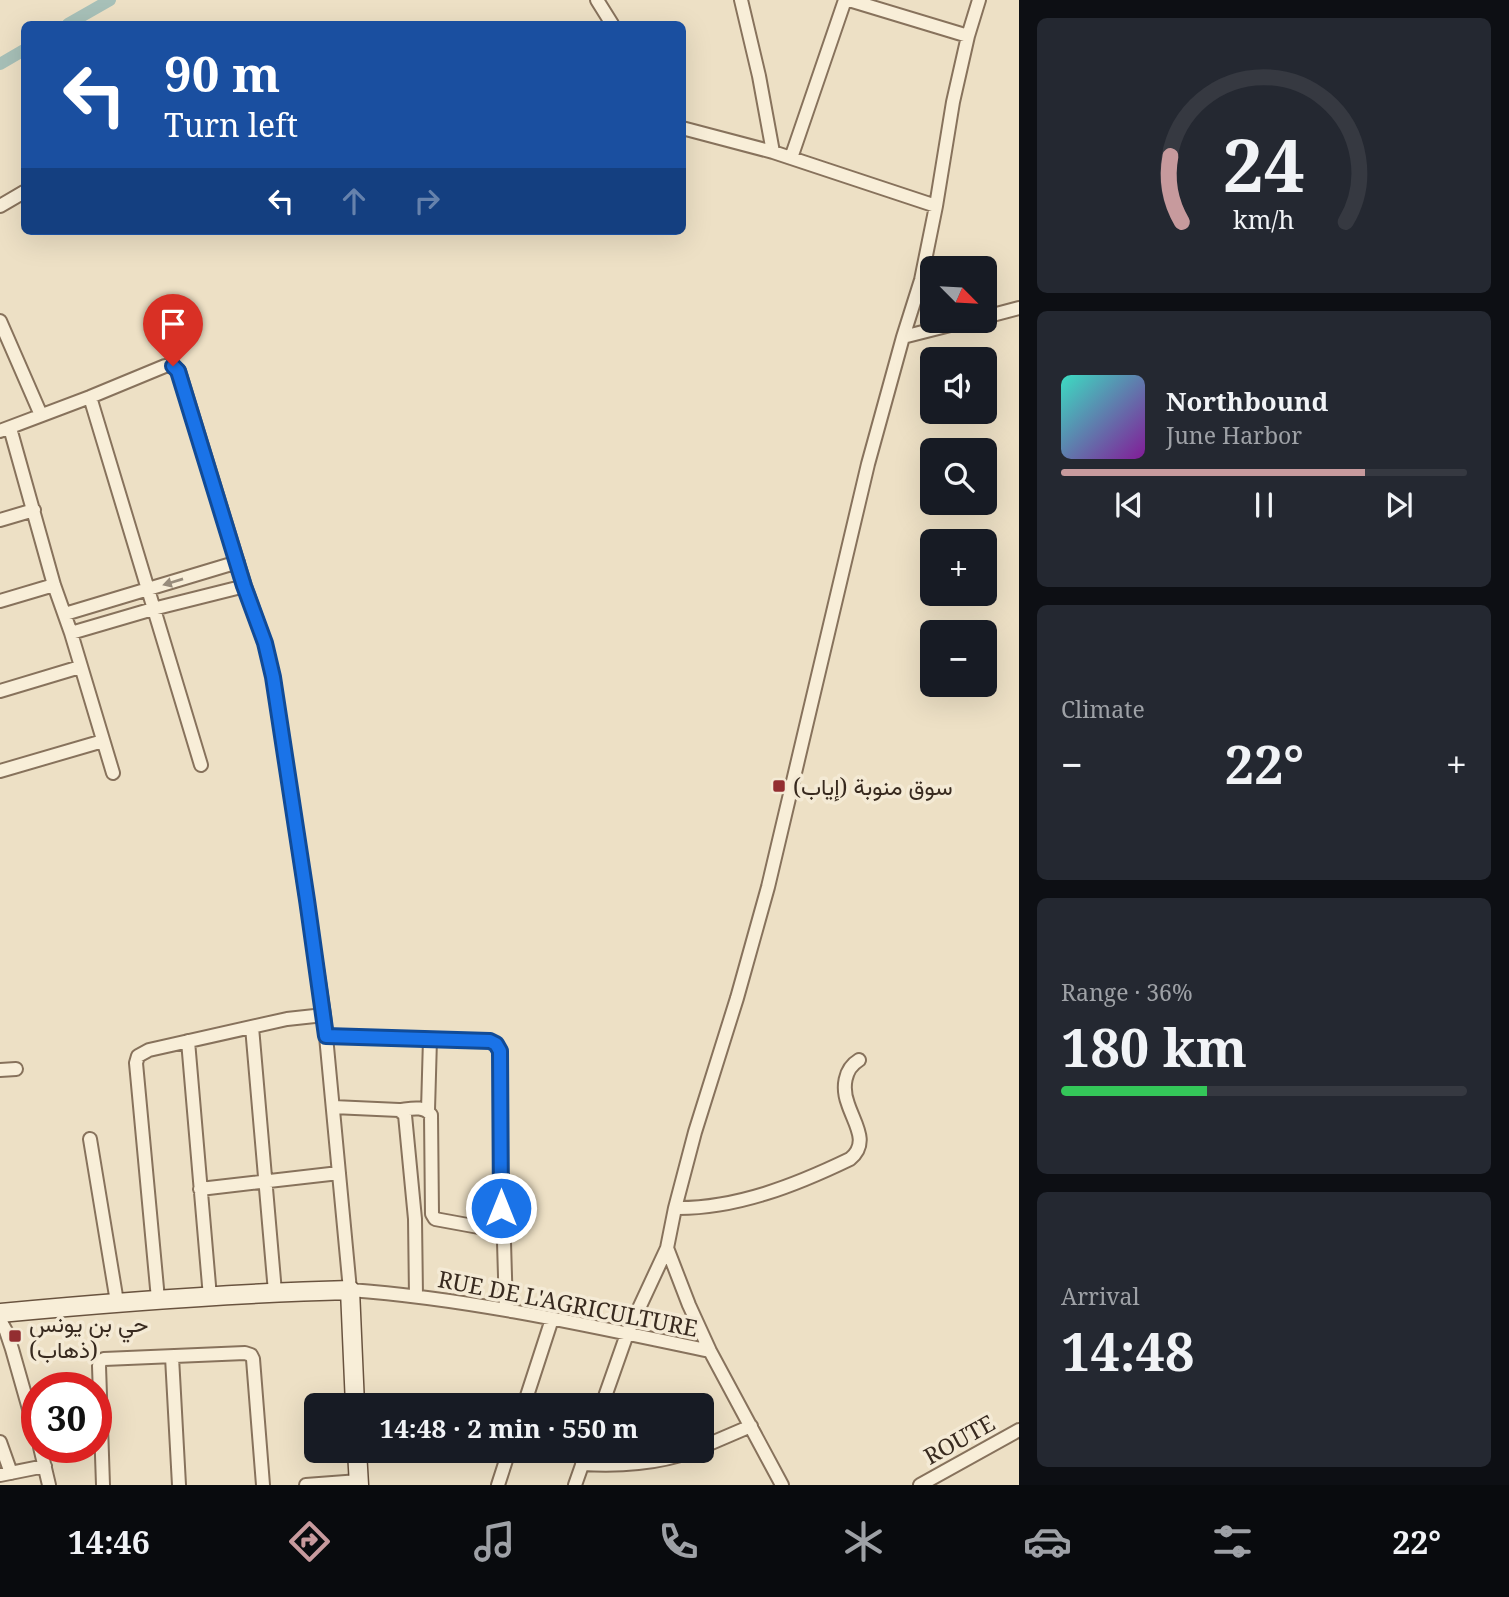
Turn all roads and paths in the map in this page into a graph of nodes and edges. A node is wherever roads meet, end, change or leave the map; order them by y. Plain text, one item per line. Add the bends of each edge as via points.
1 (597, 0) edge
2 (741, 0) edge
3 (847, 0) edge
4 (979, 0) edge
5 (610, 21) edge
6 (968, 36) junction
7 (686, 129) edge
8 (773, 152) junction
9 (791, 158) junction
10 (21, 194) edge
11 (0, 206) edge
12 (936, 206) junction
13 (1019, 309) edge
14 (998, 314) edge
15 (0, 321) edge
16 (920, 333) edge
17 (903, 337) junction
18 (90, 397) junction
19 (41, 415) junction
20 (5, 430) edge
21 (34, 510) junction
22 (0, 520) edge
23 (239, 562) junction
24 (54, 585) junction
25 (244, 586) junction
26 (148, 590) junction
27 (0, 601) edge
28 (153, 609) junction
29 (65, 614) junction
30 (71, 633) junction
31 (80, 667) junction
32 (0, 691) edge
33 (103, 741) junction
34 (201, 765) dead end
35 (0, 771) edge
36 (113, 772) dead end
37 (324, 1015) junction
38 (252, 1027) junction
39 (326, 1036) junction
40 (430, 1039) junction
41 (188, 1041) junction
42 (859, 1060) dead end
43 (16, 1069) dead end
44 (0, 1070) edge
45 (332, 1107) junction
46 (399, 1110) junction
47 (428, 1110) junction
48 (90, 1139) dead end
49 (339, 1173) junction
50 (265, 1182) junction
51 (200, 1189) junction
52 (675, 1208) junction
53 (415, 1219) junction
54 (435, 1219) junction
55 (501, 1235) junction
56 (667, 1248) junction
57 (351, 1290) junction
58 (275, 1292) junction
59 (416, 1296) junction
60 (209, 1297) junction
61 (158, 1299) junction
62 (117, 1302) junction
63 (506, 1310) junction
64 (0, 1313) edge
65 (552, 1319) junction
66 (0, 1320) edge
67 (627, 1334) junction
68 (710, 1351) junction
69 (173, 1357) junction
70 (21, 1382) edge
71 (355, 1393) edge
72 (528, 1393) edge
73 (606, 1393) edge
74 (751, 1426) junction
75 (1019, 1430) edge
76 (0, 1442) edge
77 (714, 1442) edge
78 (44, 1463) edge
79 (358, 1463) edge
80 (505, 1463) edge
81 (582, 1463) edge
82 (610, 1463) edge
83 (641, 1463) edge
84 (45, 1466) junction
85 (5, 1474) edge
86 (359, 1483) edge
87 (49, 1485) edge
88 (103, 1485) edge
89 (179, 1485) edge
90 (263, 1485) edge
91 (306, 1485) edge
92 (498, 1485) edge
93 (575, 1485) edge
94 (782, 1485) edge
95 (920, 1485) edge

1 - 5 street
2 - 8 street
3 - 6 street
3 - 9 street
4 - 6 street
6 - 12 street
7 - 8 street
8 - 9 street
9 - 12 street
10 - 11 street
12 - 17 street via 921,280
13 - 14 street
15 - 19 street
16 - 17 street
17 - 52 street via 867,464 768,887
18 - 19 street
18 - 23 street via 165,366 178,371
18 - 26 street
19 - 20 street
20 - 21 street
21 - 22 street
21 - 24 street
23 - 25 street
23 -> 26 street
24 - 27 street
24 - 29 street
25 - 28 street
25 - 37 street via 273,677
26 - 28 street
26 - 29 street
28 - 30 street
28 - 34 street
29 - 30 street
30 - 31 street
31 - 32 street
31 - 33 street
33 - 35 street
33 - 36 street
37 - 38 street
37 - 39 street
38 - 41 street
38 - 50 street
39 - 40 street
39 - 45 street
40 - 47 street
40 - 55 street via 490,1041 500,1051
41 - 51 street
41 - 61 street via 149,1050 136,1059
42 - 52 street via 849,1068 845,1082 847,1103 860,1136 859,1149 850,1159 775,1190 713,1206
43 - 44 street
45 - 46 street
45 - 49 street
46 - 47 street
46 - 53 street via 405,1115
47 - 54 street
48 - 62 street
49 - 50 street
49 - 57 street
50 - 51 street
50 - 58 street
51 - 60 street
52 - 56 street
53 - 54 street
53 - 59 street
54 - 55 street
55 - 63 street
56 - 67 street
56 - 68 street
57 - 58 street
57 - 59 street, RUE DE L'AGRICULTURE
57 - 71 street
58 - 60 street
59 - 63 street, RUE DE L'AGRICULTURE
60 - 61 street
61 - 62 street
62 - 64 street
63 - 65 street, RUE DE L'AGRICULTURE
65 - 67 street, RUE DE L'AGRICULTURE
65 - 72 street
66 - 70 street
67 - 68 street, RUE DE L'AGRICULTURE
67 - 73 street
68 - 74 street, RUE DE L'AGRICULTURE
69 - 88 street via 100,1361
69 - 89 street
69 - 90 street via 251,1355
74 - 77 street
74 - 94 street, RUE DE L'AGRICULTURE
75 - 95 street, ROUTE
76 - 85 street
78 - 84 street
79 - 86 street
80 - 92 street
81 - 93 street
82 - 83 street
84 - 85 street
84 - 87 street
86 - 91 street

